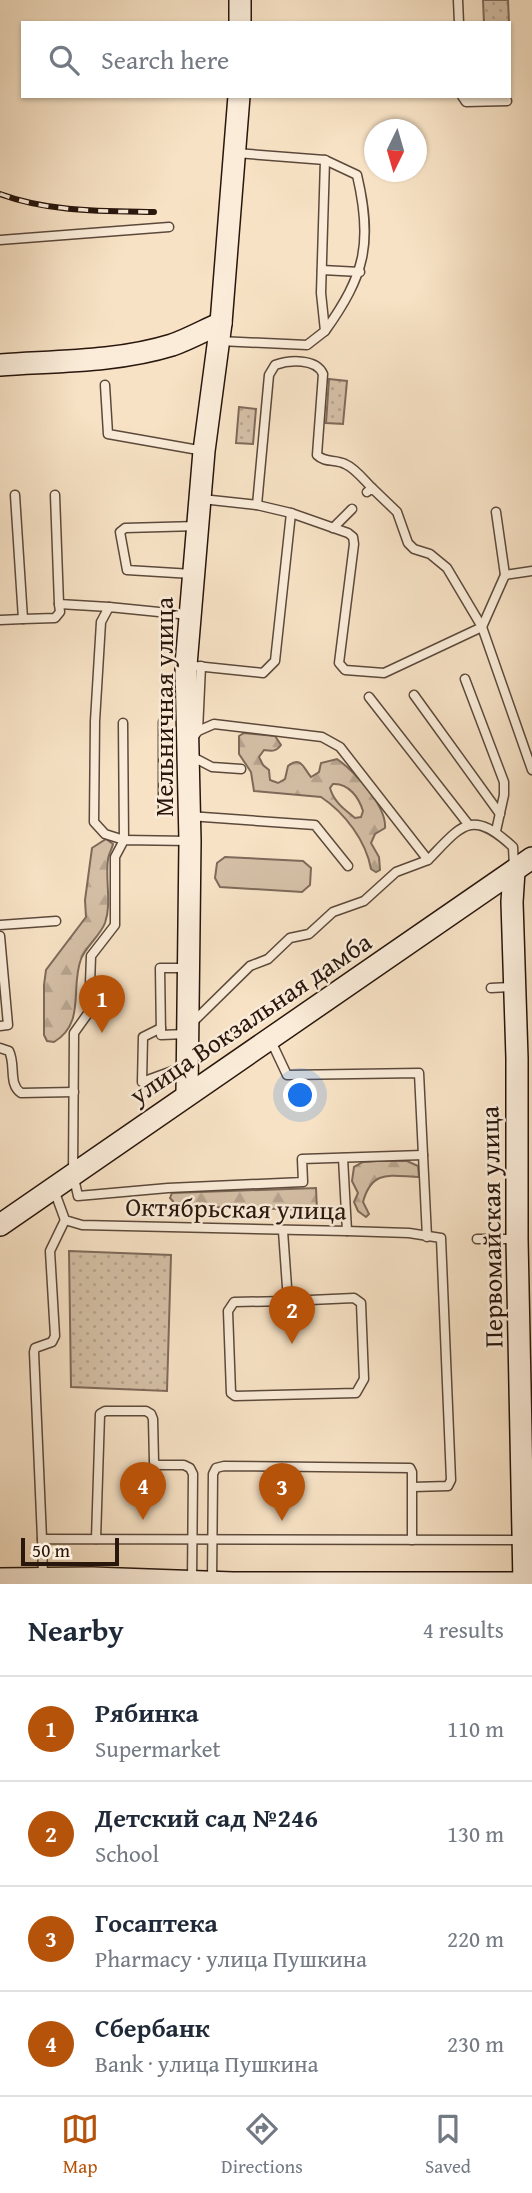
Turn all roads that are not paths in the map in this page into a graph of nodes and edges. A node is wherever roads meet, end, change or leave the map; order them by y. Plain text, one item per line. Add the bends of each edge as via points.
1 (240, 0) edge
2 (458, 0) edge
3 (240, 21) edge
4 (459, 21) edge
5 (239, 98) edge
6 (463, 98) edge
7 (507, 101) dead end
8 (235, 153) junction
9 (325, 160) junction
10 (169, 227) dead end
11 (0, 240) edge
12 (322, 270) junction
13 (360, 272) junction
14 (325, 331) junction
15 (220, 332) junction
16 (0, 365) edge
17 (105, 385) dead end
18 (204, 451) junction
19 (15, 495) dead end
20 (55, 495) dead end
21 (199, 498) junction
22 (257, 505) junction
23 (352, 509) dead end
24 (496, 512) dead end
25 (291, 513) junction
26 (199, 526) junction
27 (333, 528) junction
28 (532, 571) edge
29 (192, 574) junction
30 (505, 575) junction
31 (59, 604) junction
32 (109, 607) junction
33 (189, 615) junction
34 (23, 619) junction
35 (0, 620) edge
36 (482, 627) junction
37 (193, 665) junction
38 (465, 679) dead end
39 (414, 695) dead end
40 (369, 697) dead end
41 (163, 722) dead end
42 (123, 723) dead end
43 (182, 737) junction
44 (241, 769) dead end
45 (532, 770) edge
46 (163, 810) dead end
47 (500, 814) junction
48 (190, 816) junction
49 (468, 824) junction
50 (496, 831) junction
51 (124, 840) junction
52 (190, 841) junction
53 (428, 860) junction
54 (527, 864) edge
55 (348, 866) dead end
56 (56, 921) dead end
57 (0, 925) edge
58 (0, 936) edge
59 (190, 968) junction
60 (516, 987) junction
61 (491, 988) dead end
62 (0, 1026) edge
63 (161, 1028) junction
64 (190, 1030) junction
65 (270, 1038) junction
66 (0, 1048) edge
67 (188, 1065) junction
68 (74, 1092) junction
69 (187, 1094) junction
70 (423, 1155) junction
71 (343, 1158) junction
72 (73, 1174) junction
73 (53, 1187) junction
74 (65, 1220) junction
75 (0, 1225) edge
76 (283, 1231) junction
77 (347, 1231) junction
78 (519, 1231) junction
79 (427, 1237) junction
80 (477, 1239) dead end
81 (288, 1301) junction
82 (525, 1315) edge
83 (527, 1444) edge
84 (413, 1487) junction
85 (527, 1502) edge
86 (42, 1539) junction
87 (96, 1539) junction
88 (192, 1539) junction
89 (213, 1539) junction
90 (412, 1540) junction
91 (523, 1540) junction
92 (0, 1579) edge
93 (49, 1580) edge
94 (202, 1582) junction
95 (528, 1583) edge

1 - 3 main road
2 - 4 lane
5 - 8 main road, Мельничная улица
6 - 7 lane via 466,102
8 - 9 lane
8 - 15 main road, Мельничная улица
9 - 12 lane
9 - 13 lane via 357,176 366,241
10 - 11 lane
12 - 13 lane
12 - 14 lane
13 - 14 lane
14 - 15 lane via 307,345
15 - 16 main road via 140,353
15 - 18 main road, Мельничная улица
17 - 18 lane via 108,434
18 - 21 main road, Мельничная улица
19 - 34 lane
20 - 31 lane
21 - 22 lane
21 - 26 main road, Мельничная улица
22 - 25 lane
22 - 36 lane via 269,375 275,365 313,363 323,374 317,455 349,465 397,512 408,543 447,568
23 - 27 lane
24 - 30 lane
25 - 27 lane
25 - 37 lane via 275,661 263,673
26 - 29 main road, Мельничная улица
26 - 29 lane via 125,528 120,532 127,570
27 - 36 lane via 348,533 354,544 339,663 345,670 384,673
28 - 30 lane
29 - 33 main road, Мельничная улица
30 - 36 lane
31 - 32 lane
31 - 34 lane via 55,618
32 - 33 lane
32 - 51 lane via 101,622 94,822 105,834
33 - 37 main road, Мельничная улица
34 - 35 lane
36 - 45 lane
37 - 43 main road, Мельничная улица
38 - 47 lane via 504,782
39 - 47 lane
40 - 49 lane
41 - 43 lane
42 - 51 lane
43 - 44 lane via 212,767
43 - 46 lane
43 - 48 main road, Мельничная улица
43 - 53 lane via 214,724 322,737 340,747
47 - 50 lane
48 - 52 main road, Мельничная улица
48 - 55 lane via 315,825
49 - 50 lane
49 - 53 lane
50 - 54 lane
51 - 52 lane
51 - 68 lane via 115,858 115,925 91,956 89,1012 74,1033
52 - 59 main road, Мельничная улица
53 - 64 lane via 396,873 364,901 332,912 309,934 290,938 268,959 250,966
54 - 60 main road, Первомайская улица via 512,902
54 - 65 main road, улица Вокзальная дамба
56 - 57 lane
58 - 62 lane via 8,1025
59 - 63 lane via 160,968
59 - 64 main road, Мельничная улица
60 - 61 lane
60 - 78 main road, Первомайская улица
63 - 64 lane via 161,1035
63 - 67 lane via 142,1037 142,1082
64 - 67 main road, Мельничная улица
65 - 69 main road, улица Вокзальная дамба
65 - 70 lane via 287,1075 419,1073
66 - 68 lane via 9,1051 13,1083 21,1093
67 - 69 main road, Мельничная улица
68 - 72 lane
69 - 72 main road, улица Вокзальная дамба
70 - 71 lane
70 - 79 lane
71 - 72 lane via 302,1159 303,1182 78,1196
71 - 77 lane
72 - 73 main road, улица Вокзальная дамба
73 - 74 lane
73 - 75 main road, улица Вокзальная дамба
74 - 76 lane, Октябрьская улица via 82,1226
74 - 86 lane via 50,1251 55,1336 34,1352
76 - 77 lane, Октябрьская улица
76 - 81 lane
77 - 79 lane, Октябрьская улица
78 - 80 lane
78 - 82 main road, Первомайская улица
79 - 84 lane, Октябрьская улица via 441,1238 451,1480 448,1486
81 - 81 lane via 234,1302 228,1311 231,1393 356,1393 363,1379 361,1303 354,1298
82 - 83 main road, Первомайская улица
83 - 85 main road, Первомайская улица
84 - 89 lane via 412,1472 405,1467 216,1468
84 - 90 lane
85 - 91 main road, Первомайская улица
86 - 87 lane
86 - 93 lane
87 - 88 lane
87 - 88 lane via 98,1419 105,1411 151,1414 154,1462 190,1468
88 - 89 lane
88 - 94 lane
89 - 90 lane
89 - 94 lane
90 - 91 lane
91 - 95 main road, Первомайская улица
92 - 93 main road
93 - 94 main road
94 - 95 main road

